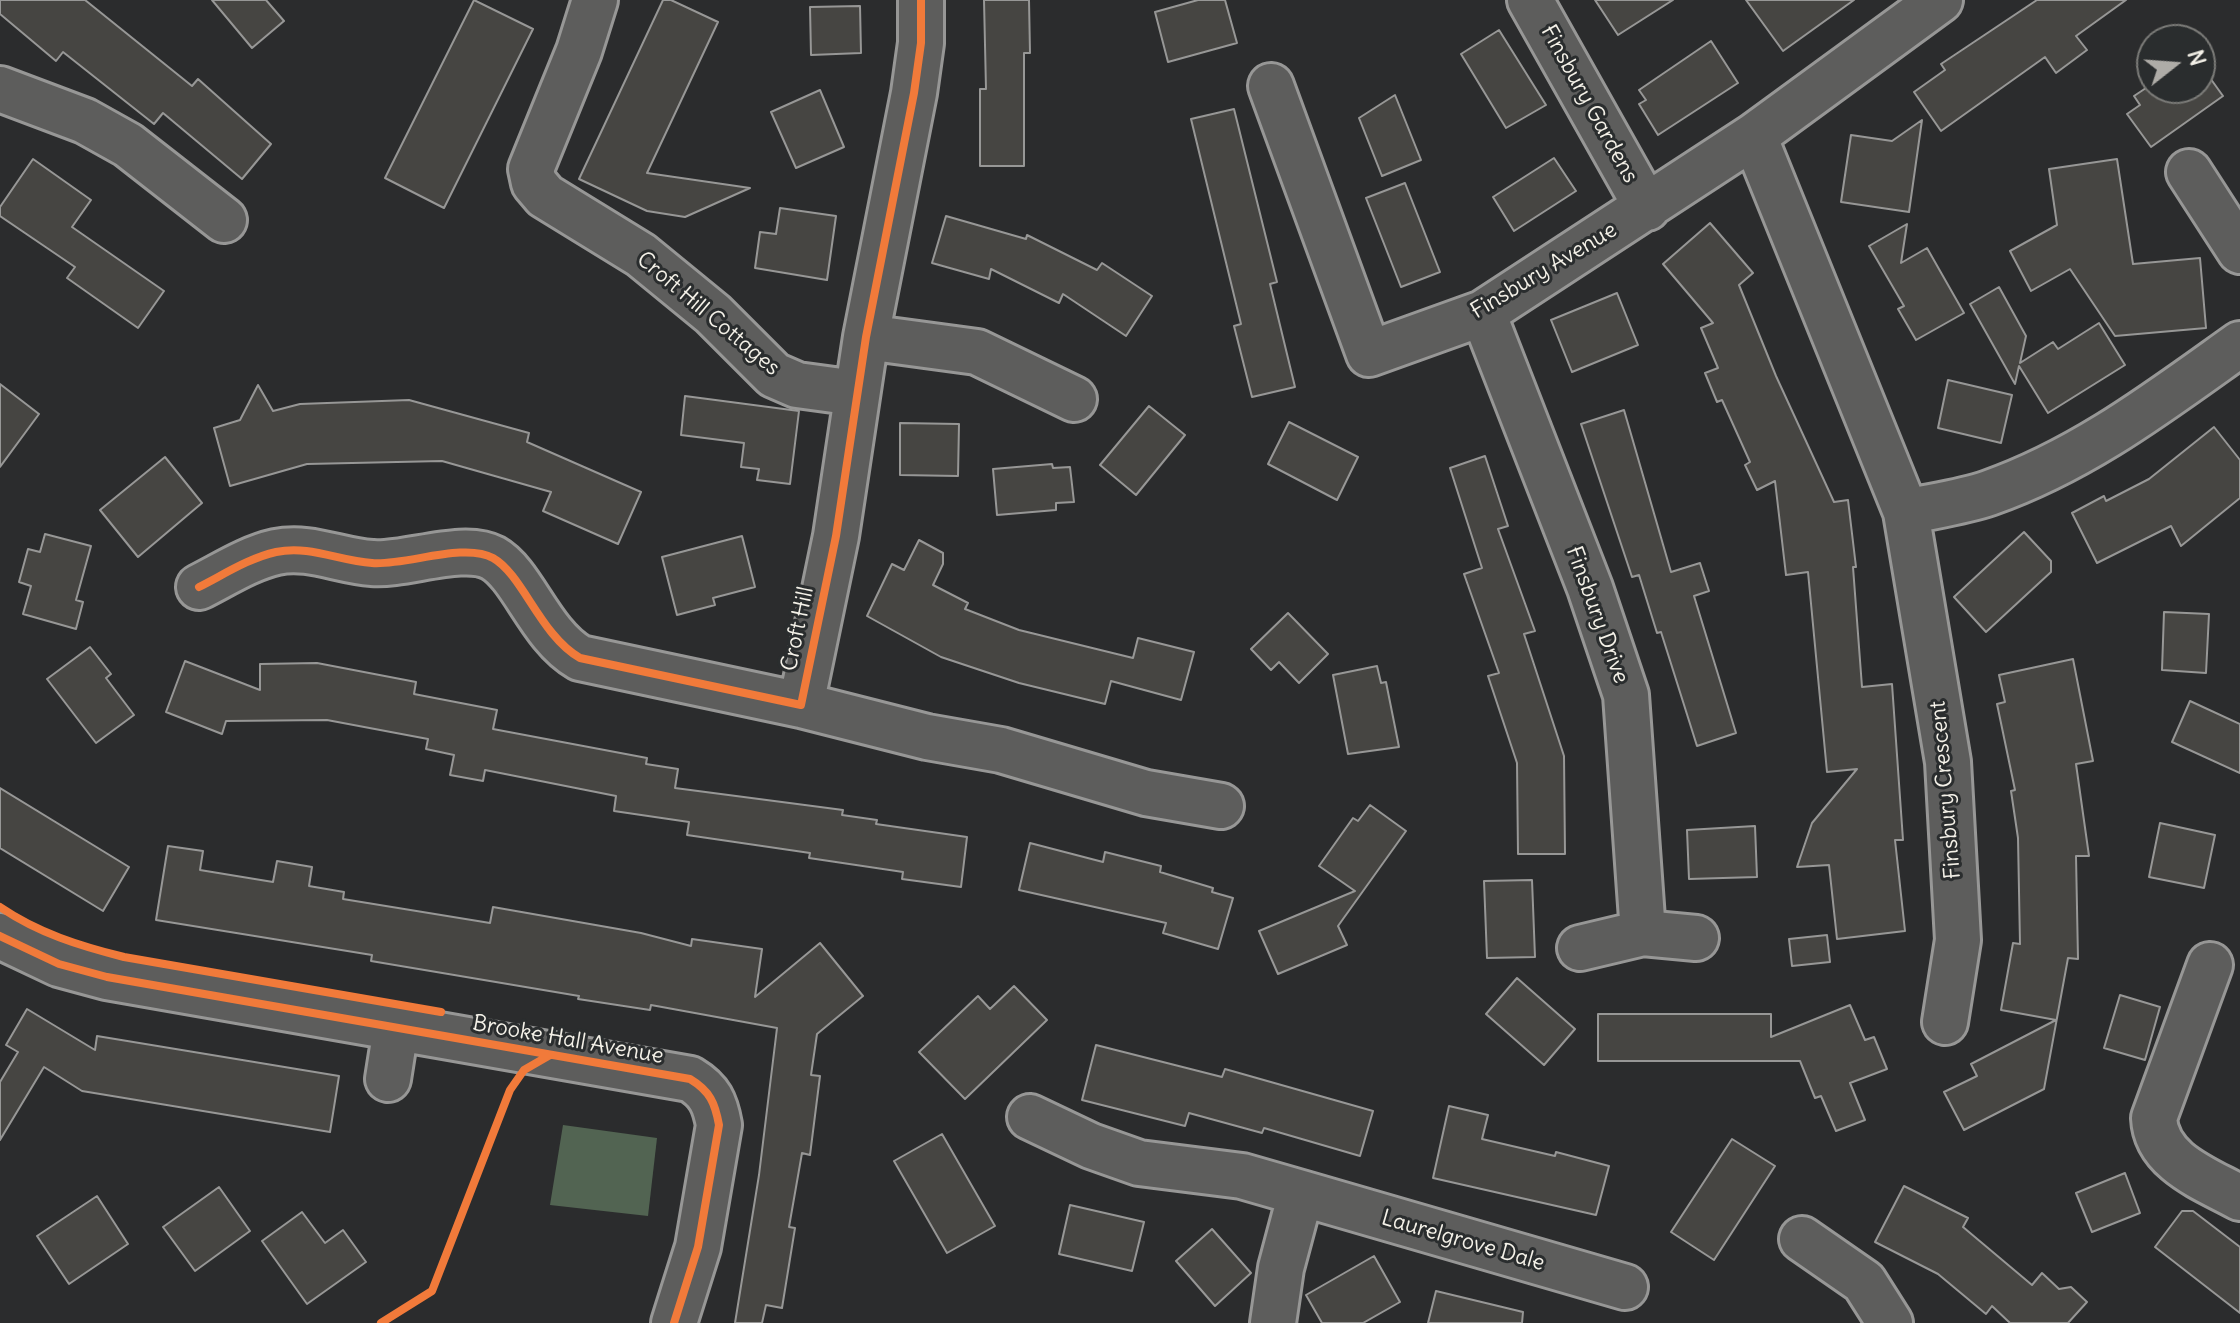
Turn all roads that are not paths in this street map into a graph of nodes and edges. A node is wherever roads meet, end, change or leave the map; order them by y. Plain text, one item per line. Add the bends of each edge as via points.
1 (595, 0) edge
2 (921, 0) edge
3 (1530, 0) edge
4 (1916, 7) edge
5 (1271, 86) dead end
6 (0, 89) edge
7 (1754, 136) junction
8 (2189, 172) dead end
9 (1647, 208) junction
10 (224, 220) dead end
11 (2240, 251) edge
12 (1483, 313) junction
13 (866, 337) junction
14 (2240, 344) edge
15 (856, 393) junction
16 (1074, 399) dead end
17 (1906, 512) junction
18 (199, 587) dead end
19 (801, 705) junction
20 (1221, 806) dead end
21 (1643, 933) junction
22 (1696, 938) dead end
23 (2, 942) edge
24 (1580, 948) dead end
25 (2210, 965) dead end
26 (1945, 1022) dead end
27 (396, 1028) junction
28 (388, 1079) dead end
29 (1030, 1117) dead end
30 (1301, 1193) junction
31 (2240, 1198) edge
32 (1802, 1239) dead end
33 (1625, 1287) dead end
34 (674, 1323) edge
35 (1273, 1323) edge
36 (1890, 1323) edge

1 - 15 street, Croft Hill Cottages via 531,169 534,183 545,196 641,255 713,314 774,375 797,385
2 - 13 street, Croft Hill via 914,93
3 - 9 street, Finsbury Gardens
4 - 7 street, Finsbury Avenue
5 - 12 street, Finsbury Avenue via 1369,354
6 - 10 street via 85,121 128,145
7 - 9 street, Finsbury Avenue
7 - 17 street, Finsbury Crescent
8 - 11 street
9 - 12 street, Finsbury Avenue
12 - 21 street, Finsbury Drive via 1626,695
13 - 15 street, Croft Hill
13 - 16 street via 977,352
14 - 17 street via 2120,430 2048,469 1987,494
15 - 19 street, Croft Hill via 836,536
17 - 26 street, Finsbury Crescent via 1948,762 1958,940
18 - 19 street, Croft Hill via 275,552 311,550 373,563 472,553 493,558 562,648 580,658
19 - 20 street, Croft Hill via 1001,750 1146,793
21 - 22 street
21 - 24 street
23 - 27 street, Brooke Hall Avenue via 107,977
25 - 31 street via 2154,1118 2155,1135 2180,1164
27 - 28 street
27 - 34 street, Brooke Hall Avenue via 690,1079 706,1089 719,1125 698,1247
29 - 30 street, Laurelgrove Dale via 1139,1163 1242,1176
30 - 33 street, Laurelgrove Dale
30 - 35 street
32 - 36 street via 1864,1282

